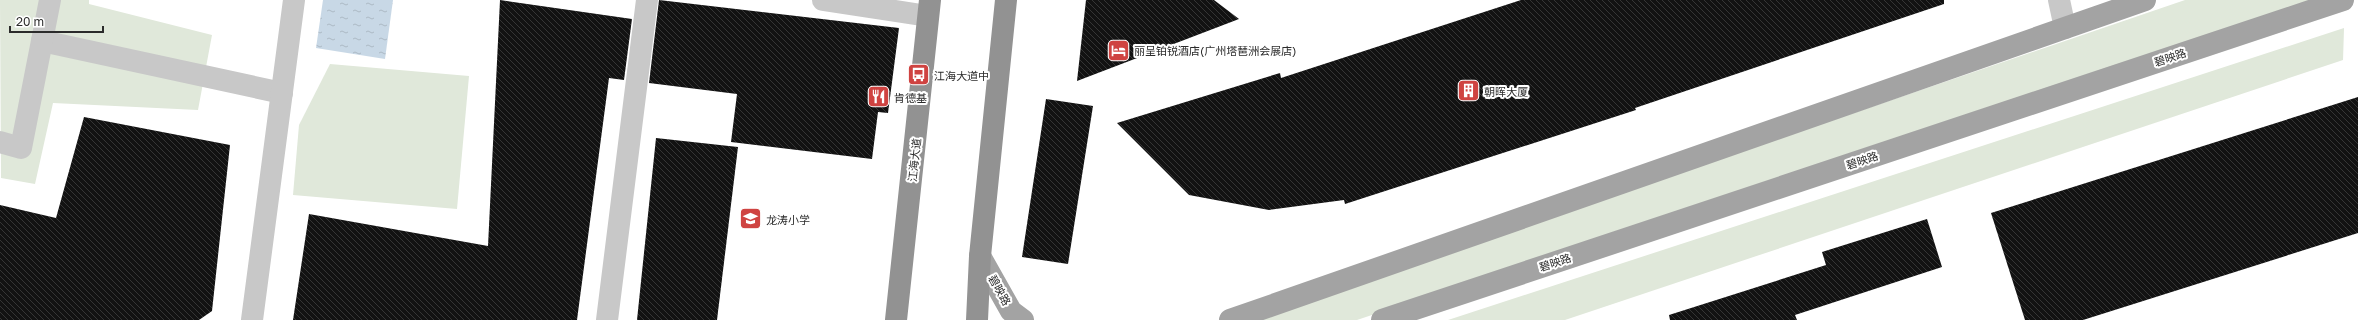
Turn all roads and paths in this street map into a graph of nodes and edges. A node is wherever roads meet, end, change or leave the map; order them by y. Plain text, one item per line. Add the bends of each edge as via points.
1 (50, 0) edge
2 (294, 0) edge
3 (647, 0) edge
4 (823, 0) edge
5 (1006, 0) edge
6 (2060, 0) edge
7 (2145, 0) edge
8 (2343, 0) edge
9 (929, 8) edge
10 (2065, 28) junction
11 (42, 41) junction
12 (282, 92) junction
13 (0, 142) edge
14 (980, 256) junction
15 (252, 320) edge
16 (607, 320) edge
17 (896, 320) edge
18 (977, 320) edge
19 (1023, 320) edge
20 (1230, 320) edge
21 (1382, 320) edge

1 - 11 street
2 - 12 street
3 - 16 street
4 - 9 street
5 - 14 highway
6 - 10 street
7 - 10 main road
8 - 21 main road, 碧映路
9 - 17 highway, 江海大道
10 - 20 main road
11 - 12 street
11 - 13 street via 21,148
12 - 15 street
14 - 18 highway
14 - 19 main road, 碧映路 via 1011,311

